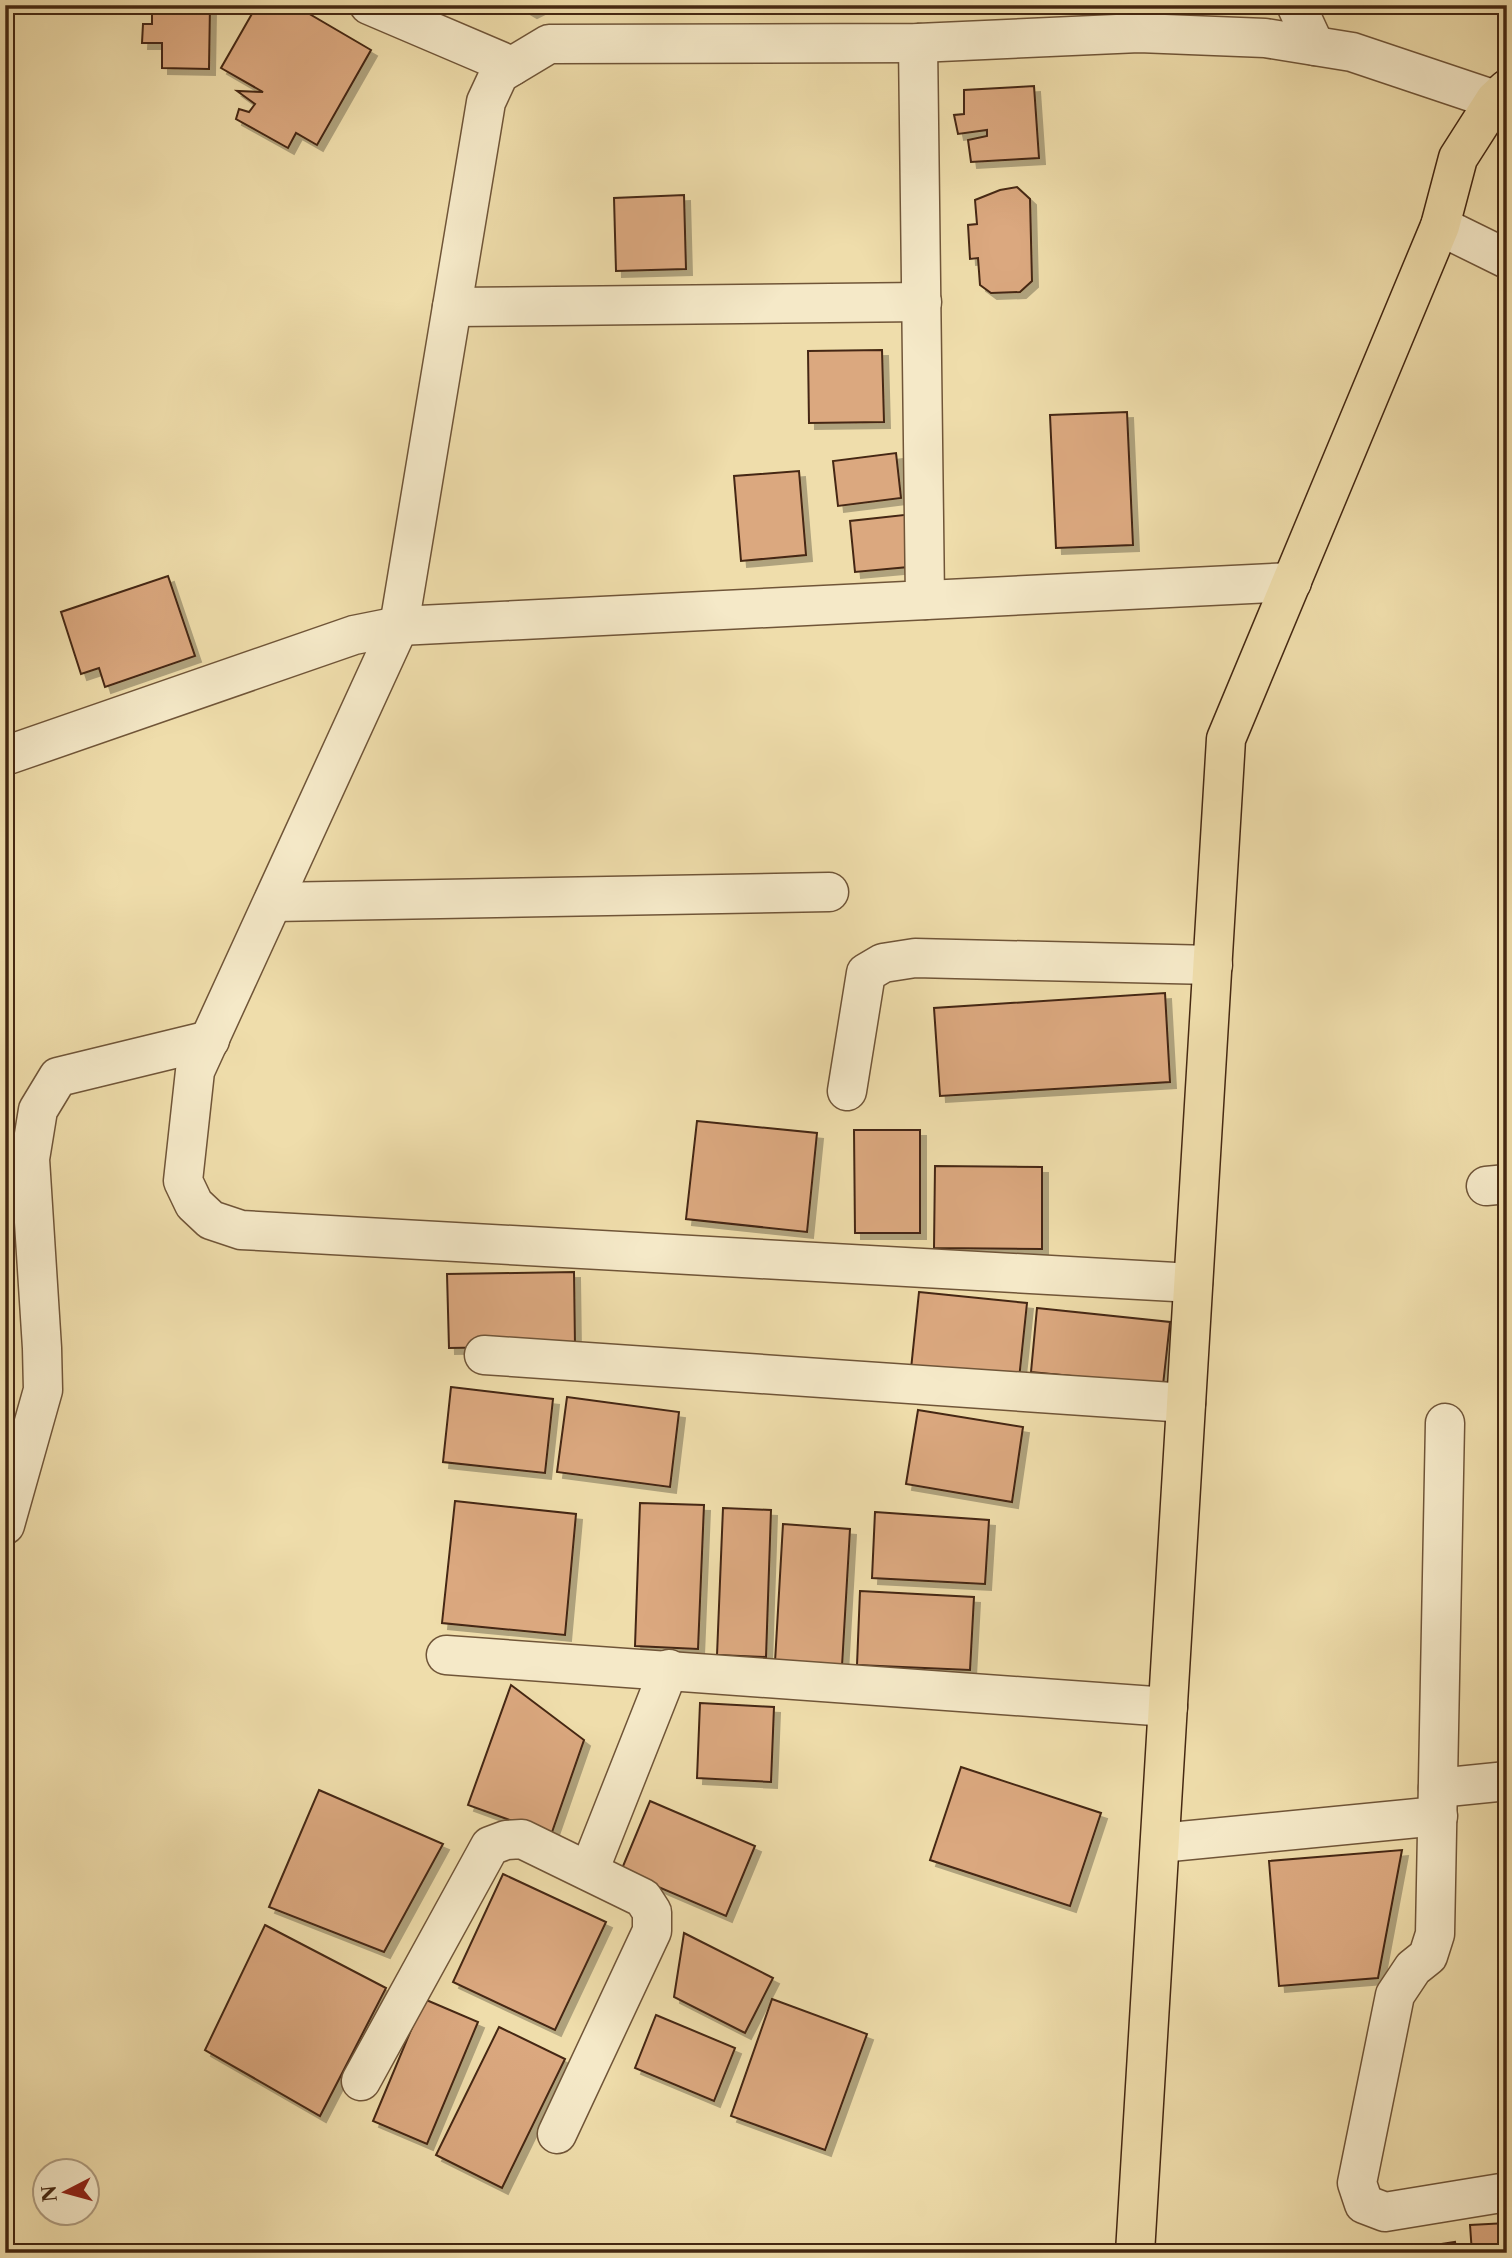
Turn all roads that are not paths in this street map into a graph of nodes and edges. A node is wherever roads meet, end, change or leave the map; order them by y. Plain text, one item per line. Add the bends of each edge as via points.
1 (369, 5) edge
2 (1296, 5) edge
3 (918, 43) junction
4 (1315, 46) junction
5 (512, 66) junction
6 (1501, 94) edge
7 (1440, 226) junction
8 (1507, 259) edge
9 (922, 302) junction
10 (452, 307) junction
11 (1292, 582) junction
12 (925, 600) junction
13 (399, 626) junction
14 (5, 756) edge
15 (829, 892) dead end
16 (273, 902) junction
17 (1213, 965) junction
18 (210, 1040) junction
19 (847, 1091) dead end
20 (1194, 1283) junction
21 (484, 1355) dead end
22 (1186, 1403) junction
23 (1445, 1423) dead end
24 (5, 1525) edge
25 (446, 1655) dead end
26 (669, 1669) junction
27 (1168, 1707) junction
28 (1507, 1781) edge
29 (1438, 1802) junction
30 (1160, 1843) junction
31 (589, 1871) junction
32 (361, 2081) dead end
33 (557, 2134) dead end
34 (1507, 2192) edge
35 (1135, 2253) edge

1 - 5 street
2 - 4 street
3 - 4 street via 1139,33 1265,38
3 - 5 street via 549,44
3 - 9 street
4 - 6 street
5 - 10 street via 499,74 486,102
6 - 7 main road via 1458,159
7 - 8 street
7 - 11 main road
9 - 10 street
9 - 12 street
10 - 13 street
11 - 12 street
11 - 17 main road via 1226,739
12 - 13 street
13 - 14 street via 354,635
13 - 16 street
15 - 16 street
16 - 18 street
17 - 19 street via 915,958 883,963 866,973
17 - 20 main road
18 - 20 street via 195,1071 183,1181 194,1204 211,1220 241,1230
18 - 24 street via 58,1077 38,1110 30,1159 43,1390
20 - 22 main road
21 - 22 street
22 - 27 main road
23 - 29 street
25 - 26 street
26 - 27 street
26 - 31 street
27 - 30 main road
28 - 29 street
29 - 30 street
29 - 34 street via 1436,1934 1429,1956 1413,1968 1395,1994 1357,2183 1364,2204 1385,2212
30 - 35 main road
31 - 32 street via 522,1839 490,1846
31 - 33 street via 643,1898 652,1912 652,1931

